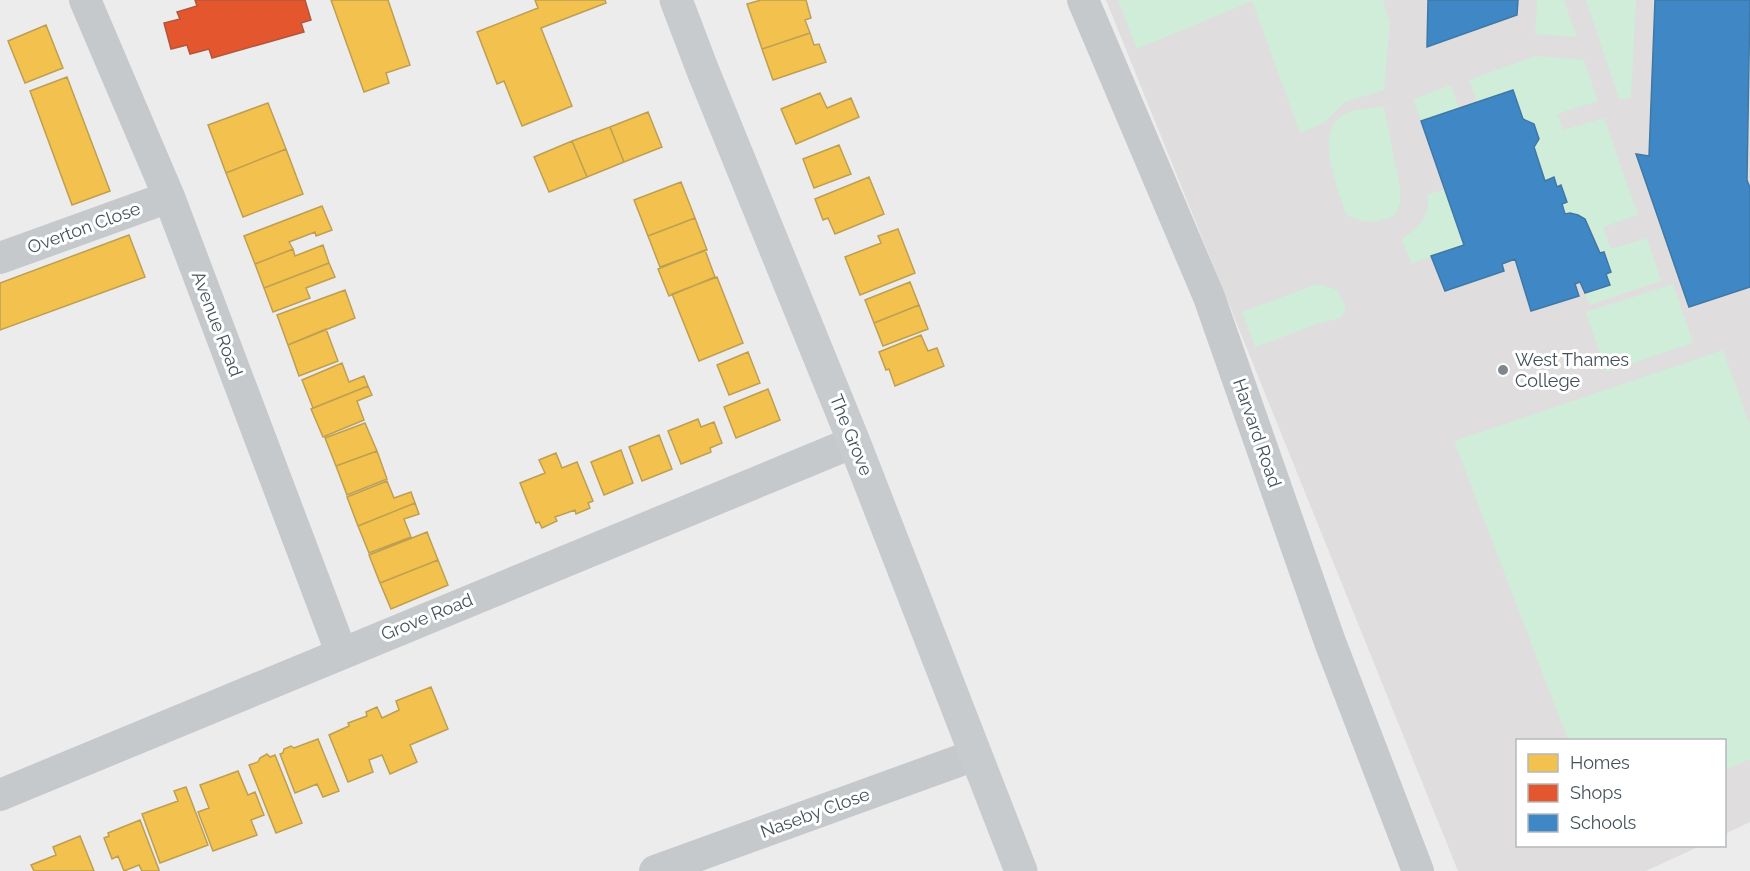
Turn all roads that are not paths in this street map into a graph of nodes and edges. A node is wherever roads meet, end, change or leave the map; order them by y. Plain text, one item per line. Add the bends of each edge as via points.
1 (85, 0) edge
2 (676, 0) edge
3 (1083, 0) edge
4 (169, 197) junction
5 (0, 258) edge
6 (854, 442) junction
7 (341, 652) junction
8 (975, 755) junction
9 (0, 795) edge
10 (655, 871) edge
11 (1021, 871) edge
12 (1418, 871) edge

1 - 4 street, Avenue Road
2 - 6 street, The Grove
3 - 12 street, Harvard Road via 1209,297 1330,642
4 - 5 street, Overton Close
4 - 7 street, Avenue Road
6 - 7 street, Grove Road
6 - 8 street, The Grove
7 - 9 street, Grove Road
8 - 10 street, Naseby Close
8 - 11 street, The Grove

